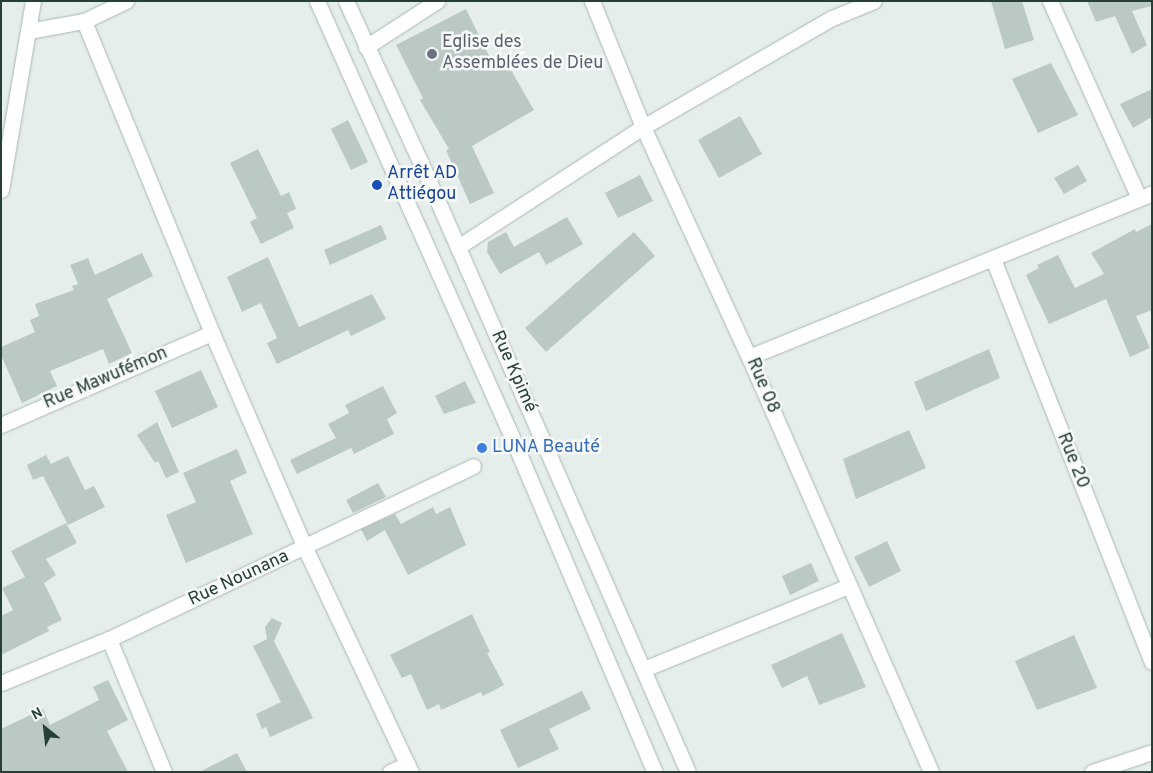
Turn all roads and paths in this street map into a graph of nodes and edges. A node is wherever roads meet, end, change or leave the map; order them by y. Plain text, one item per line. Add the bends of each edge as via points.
1 (34, 1) edge
2 (126, 1) edge
3 (317, 1) edge
4 (346, 1) edge
5 (437, 1) edge
6 (592, 1) edge
7 (874, 1) edge
8 (1050, 1) edge
9 (84, 21) junction
10 (28, 31) junction
11 (366, 47) junction
12 (643, 127) junction
13 (1, 190) edge
14 (1146, 196) edge
15 (458, 248) junction
16 (993, 259) junction
17 (212, 333) junction
18 (749, 357) junction
19 (1, 425) edge
20 (473, 466) dead end
21 (305, 548) junction
22 (848, 586) junction
23 (109, 639) junction
24 (1152, 662) edge
25 (644, 669) junction
26 (1, 683) edge
27 (1152, 752) edge
28 (409, 768) edge
29 (164, 772) edge
30 (390, 772) edge
31 (655, 772) edge
32 (688, 772) edge
33 (930, 772) edge
34 (1092, 772) edge

1 - 10 street
2 - 9 street
3 - 31 street, Rue Kpimé via 508,428
4 - 11 street, Rue Kpimé
5 - 11 street
6 - 12 street, Rue 08
7 - 12 street via 832,18
8 - 14 street
9 - 10 street
9 - 17 street
10 - 13 street
11 - 15 street, Rue Kpimé
12 - 15 street
12 - 18 street, Rue 08
14 - 16 street
15 - 25 street, Rue Kpimé
16 - 18 street
16 - 24 street, Rue 20
17 - 19 street, Rue Mawufémon
17 - 21 street
18 - 22 street, Rue 08
20 - 21 street, Rue Nounana
21 - 23 street, Rue Nounana
21 - 28 street
22 - 25 street
22 - 33 street, Rue 08
23 - 26 street, Rue Nounana
23 - 29 street
25 - 32 street, Rue Kpimé
27 - 34 street
28 - 30 street

